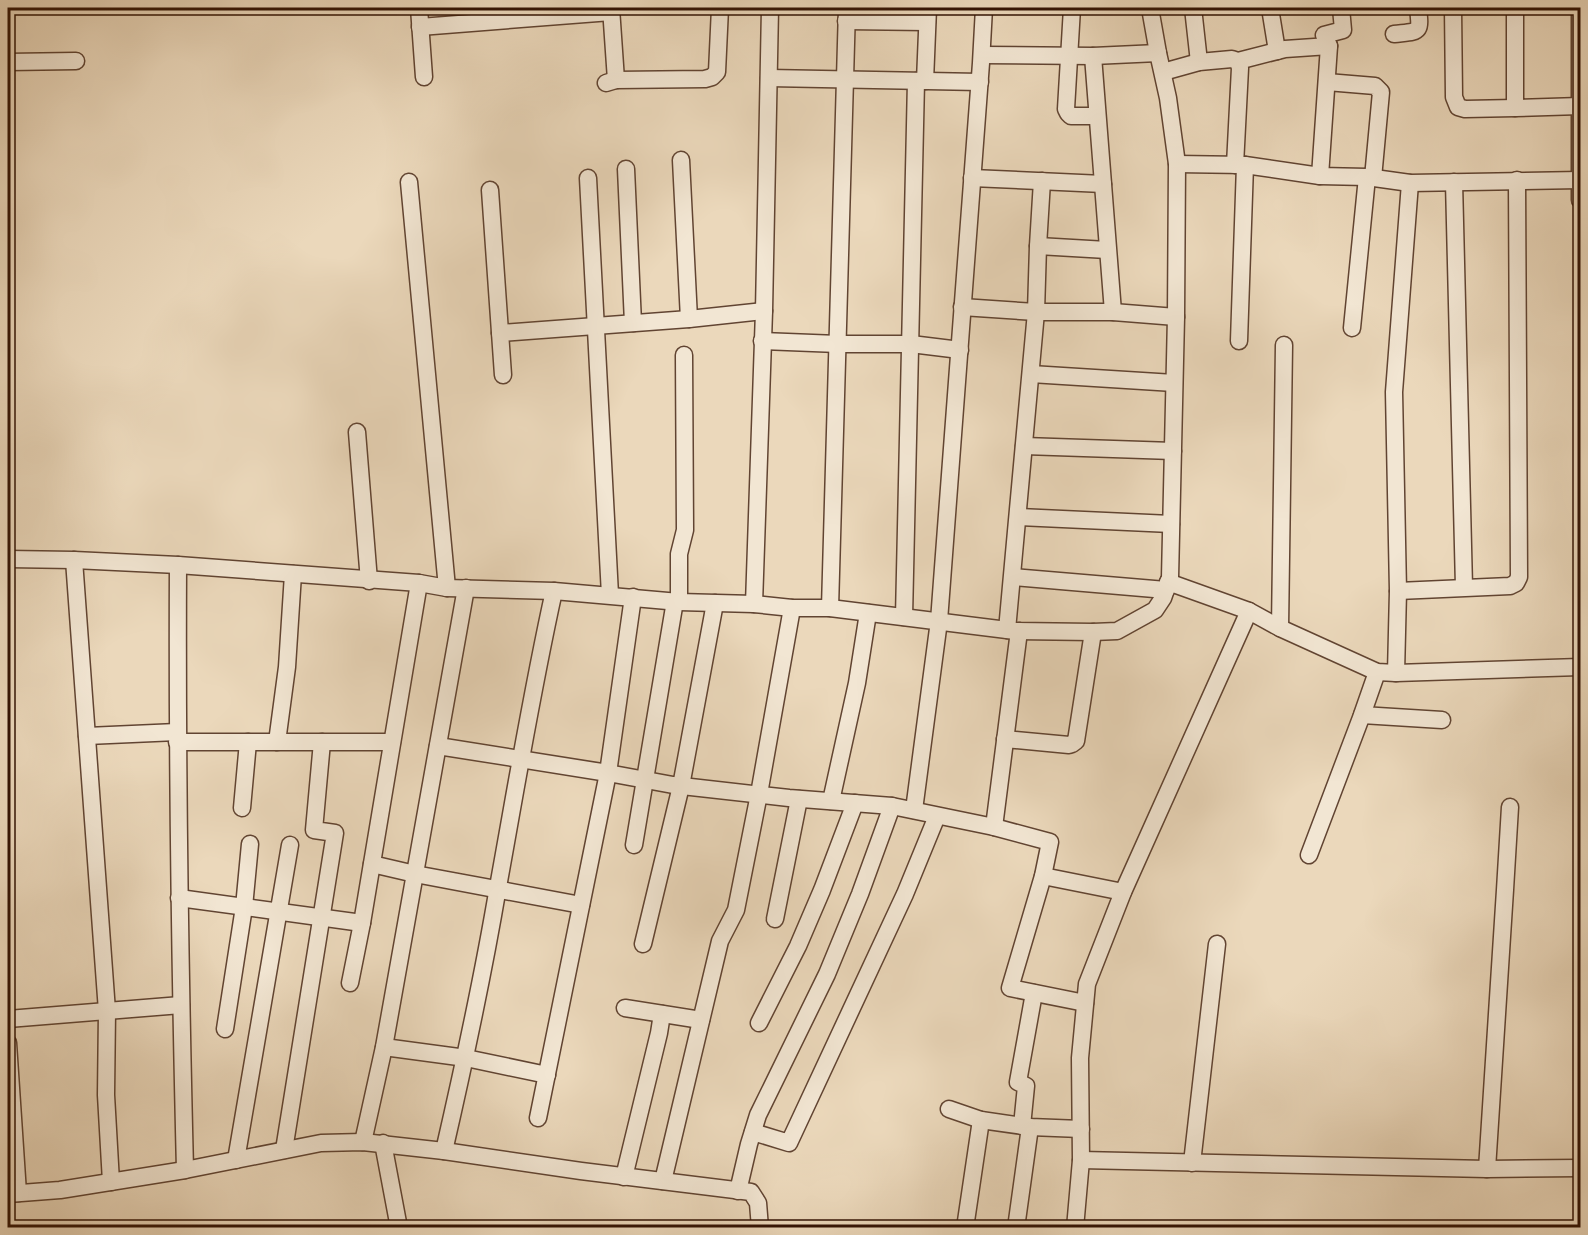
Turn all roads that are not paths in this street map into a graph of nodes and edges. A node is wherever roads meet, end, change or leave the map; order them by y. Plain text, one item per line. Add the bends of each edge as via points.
1 (419, 8) edge
2 (720, 8) edge
3 (770, 8) edge
4 (984, 8) edge
5 (1072, 8) edge
6 (1150, 8) edge
7 (1193, 8) edge
8 (1270, 8) edge
9 (1341, 8) edge
10 (1418, 8) edge
11 (1453, 8) edge
12 (1515, 8) edge
13 (1580, 8) edge
14 (611, 10) edge
15 (846, 14) edge
16 (928, 15) edge
17 (420, 27) junction
18 (1394, 34) dead end
19 (1329, 46) junction
20 (1277, 51) junction
21 (1158, 53) junction
22 (981, 55) junction
23 (1069, 56) junction
24 (1093, 57) junction
25 (76, 61) dead end
26 (1238, 61) junction
27 (8, 62) edge
28 (1199, 62) junction
29 (1163, 72) junction
30 (424, 76) dead end
31 (769, 78) junction
32 (844, 79) junction
33 (921, 81) junction
34 (980, 82) junction
35 (1326, 82) junction
36 (1580, 106) edge
37 (1515, 108) junction
38 (1097, 116) junction
39 (681, 160) dead end
40 (1177, 164) junction
41 (1240, 165) junction
42 (626, 168) dead end
43 (1320, 176) junction
44 (588, 178) dead end
45 (972, 178) junction
46 (1370, 178) junction
47 (1517, 180) junction
48 (1580, 180) edge
49 (1042, 181) junction
50 (409, 182) dead end
51 (1454, 182) junction
52 (1410, 183) junction
53 (1103, 184) junction
54 (490, 190) dead end
55 (1581, 200) edge
56 (1038, 246) junction
57 (1107, 250) junction
58 (962, 307) junction
59 (764, 311) junction
60 (1036, 312) junction
61 (1113, 312) junction
62 (1176, 317) junction
63 (689, 319) junction
64 (633, 323) junction
65 (596, 326) junction
66 (1352, 328) dead end
67 (500, 333) junction
68 (762, 341) junction
69 (1239, 341) dead end
70 (838, 344) junction
71 (911, 344) junction
72 (1284, 345) dead end
73 (960, 350) junction
74 (684, 355) dead end
75 (1031, 374) junction
76 (503, 375) dead end
77 (1174, 383) junction
78 (357, 432) dead end
79 (1024, 446) junction
80 (1173, 451) junction
81 (1018, 517) junction
82 (1171, 524) junction
83 (8, 559) edge
84 (74, 560) junction
85 (178, 565) junction
86 (293, 574) junction
87 (1013, 577) junction
88 (369, 581) junction
89 (419, 583) junction
90 (1167, 586) junction
91 (1464, 587) junction
92 (447, 588) junction
93 (466, 588) junction
94 (554, 591) junction
95 (1398, 591) junction
96 (610, 595) junction
97 (633, 597) junction
98 (677, 602) junction
99 (715, 603) junction
100 (754, 604) junction
101 (792, 608) junction
102 (830, 608) junction
103 (1249, 611) junction
104 (868, 613) junction
105 (904, 618) junction
106 (939, 621) junction
107 (1280, 628) junction
108 (1013, 631) junction
109 (1093, 632) junction
110 (1581, 667) edge
111 (1377, 672) junction
112 (1396, 673) junction
113 (1362, 715) junction
114 (1442, 720) dead end
115 (87, 736) junction
116 (177, 737) junction
117 (1005, 739) junction
118 (248, 742) junction
119 (277, 742) junction
120 (322, 742) junction
121 (392, 742) junction
122 (438, 746) junction
123 (520, 758) junction
124 (608, 773) junction
125 (645, 780) junction
126 (681, 786) junction
127 (759, 794) junction
128 (799, 799) junction
129 (831, 801) junction
130 (855, 803) junction
131 (892, 806) junction
132 (1510, 807) dead end
133 (242, 808) dead end
134 (915, 810) junction
135 (937, 816) junction
136 (994, 827) junction
137 (250, 844) dead end
138 (290, 845) dead end
139 (634, 845) dead end
140 (1309, 855) dead end
141 (372, 864) junction
142 (415, 874) junction
143 (1043, 876) junction
144 (498, 889) junction
145 (1124, 892) junction
146 (178, 898) junction
147 (581, 905) junction
148 (244, 907) junction
149 (279, 912) junction
150 (322, 918) junction
151 (775, 919) dead end
152 (362, 923) junction
153 (643, 944) dead end
154 (1217, 944) dead end
155 (350, 983) dead end
156 (1034, 993) junction
157 (1085, 1004) junction
158 (181, 1005) junction
159 (625, 1008) dead end
160 (107, 1011) junction
161 (662, 1014) junction
162 (8, 1019) edge
163 (701, 1020) junction
164 (759, 1023) dead end
165 (225, 1029) dead end
166 (8, 1043) edge
167 (384, 1047) junction
168 (466, 1058) junction
169 (547, 1075) junction
170 (949, 1109) dead end
171 (538, 1118) dead end
172 (981, 1120) junction
173 (1026, 1126) junction
174 (1081, 1129) junction
175 (753, 1132) junction
176 (363, 1142) junction
177 (383, 1143) junction
178 (284, 1150) junction
179 (444, 1151) junction
180 (236, 1160) junction
181 (1081, 1160) junction
182 (1192, 1163) junction
183 (1581, 1168) edge
184 (1486, 1169) junction
185 (185, 1170) junction
186 (624, 1177) junction
187 (663, 1181) junction
188 (111, 1182) junction
189 (738, 1191) junction
190 (13, 1194) edge
191 (399, 1227) edge
192 (760, 1227) edge
193 (965, 1227) edge
194 (1016, 1227) edge
195 (1075, 1227) edge

1 - 17 street
2 - 14 street via 717,72 712,77 611,82
3 - 31 street
4 - 22 street
5 - 23 street
6 - 21 street
7 - 28 street
8 - 20 street
9 - 19 street via 1343,30 1324,34
10 - 18 street via 1419,29
11 - 37 street via 1454,97 1458,107
12 - 37 street
13 - 36 street
14 - 17 street
15 - 16 street
15 - 32 street
16 - 33 street
17 - 30 street
19 - 20 street
19 - 35 street
20 - 26 street
21 - 24 street
21 - 29 street
22 - 23 street
22 - 34 street
23 - 24 street
23 - 38 street via 1066,109 1071,116
24 - 38 street
25 - 27 street
26 - 28 street
26 - 41 street
28 - 29 street
29 - 40 street
31 - 32 street
31 - 59 street
32 - 33 street
32 - 70 street
33 - 34 street
33 - 71 street
34 - 45 street
35 - 43 street
35 - 46 street via 1375,86 1381,92
36 - 37 street
36 - 48 street
38 - 53 street
39 - 63 street
40 - 41 street
40 - 62 street
41 - 43 street
41 - 69 street
42 - 64 street
43 - 46 street
44 - 65 street
45 - 49 street
45 - 58 street
46 - 52 street
46 - 66 street
47 - 48 street
47 - 51 street
47 - 91 street via 1519,577 1510,586
48 - 55 street
49 - 53 street
49 - 56 street
50 - 92 street
51 - 52 street
51 - 91 street
52 - 95 street via 1394,392
53 - 57 street
54 - 67 street
56 - 57 street
56 - 60 street
57 - 61 street
58 - 60 street
58 - 73 street
59 - 63 street
59 - 68 street
60 - 61 street
60 - 75 street
61 - 62 street
62 - 77 street
63 - 64 street
64 - 65 street
65 - 67 street
65 - 96 street
67 - 76 street
68 - 70 street
68 - 100 street
70 - 71 street
70 - 102 street
71 - 73 street
71 - 105 street
72 - 107 street
73 - 106 street
74 - 98 street via 685,530 679,554
75 - 77 street
75 - 79 street
77 - 80 street
78 - 88 street
79 - 80 street
79 - 81 street
80 - 82 street
81 - 82 street
81 - 87 street
82 - 90 street
83 - 84 street
84 - 85 street
84 - 115 street
85 - 86 street
85 - 116 street
86 - 88 street
86 - 119 street
87 - 90 street
87 - 108 street
88 - 89 street
89 - 92 street
89 - 121 street
90 - 103 street
90 - 109 street via 1155,610 1146,616 1117,631
91 - 95 street
92 - 93 street
93 - 94 street
93 - 122 street
94 - 96 street
94 - 123 street
95 - 112 street
96 - 97 street
97 - 98 street
97 - 124 street
98 - 99 street
98 - 125 street
99 - 100 street
99 - 126 street
100 - 101 street
101 - 102 street
101 - 127 street
102 - 104 street
103 - 107 street
103 - 145 street
104 - 105 street
104 - 129 street
105 - 106 street
106 - 108 street
106 - 134 street
107 - 111 street
108 - 109 street
108 - 117 street
109 - 117 street via 1076,741 1069,745
110 - 112 street
111 - 112 street
111 - 113 street
113 - 114 street
113 - 140 street
115 - 116 street
115 - 160 street
116 - 118 street
116 - 146 street
117 - 136 street
118 - 119 street
118 - 133 street
119 - 120 street
120 - 121 street
120 - 150 street via 314,830 335,832
121 - 141 street
122 - 123 street
122 - 142 street
123 - 124 street
123 - 144 street
124 - 125 street
124 - 147 street
125 - 126 street
125 - 139 street
126 - 127 street
126 - 153 street
127 - 128 street
127 - 163 street via 736,910 720,941
128 - 129 street
128 - 151 street
129 - 130 street
130 - 131 street
130 - 164 street via 798,946
131 - 134 street
131 - 175 street via 827,974
132 - 184 street
134 - 135 street
135 - 136 street
135 - 175 street via 905,894 789,1143
136 - 143 street via 1050,842
137 - 148 street
138 - 149 street
141 - 142 street
141 - 152 street
142 - 144 street
142 - 167 street
143 - 145 street
143 - 156 street via 1010,988
144 - 147 street
144 - 168 street
145 - 157 street via 1087,984
146 - 148 street
146 - 158 street
147 - 169 street
148 - 149 street
148 - 165 street
149 - 150 street
149 - 180 street
150 - 152 street
150 - 178 street
152 - 155 street
154 - 182 street
156 - 157 street
156 - 173 street via 1018,1082 1026,1086
157 - 174 street via 1080,1058
158 - 160 street
158 - 185 street
159 - 161 street
160 - 162 street
160 - 188 street
161 - 163 street
161 - 186 street
163 - 187 street
166 - 190 street
167 - 168 street
167 - 176 street
168 - 169 street
168 - 179 street
169 - 171 street
170 - 172 street
172 - 173 street
172 - 193 street
173 - 174 street
173 - 194 street
174 - 181 street
175 - 189 street
176 - 177 street
176 - 178 street via 321,1143
177 - 179 street
177 - 191 street
178 - 180 street
179 - 186 street
180 - 185 street
181 - 182 street
181 - 195 street
182 - 184 street
183 - 184 street
185 - 188 street
186 - 187 street
187 - 189 street
188 - 190 street
189 - 192 street via 751,1192 758,1203

